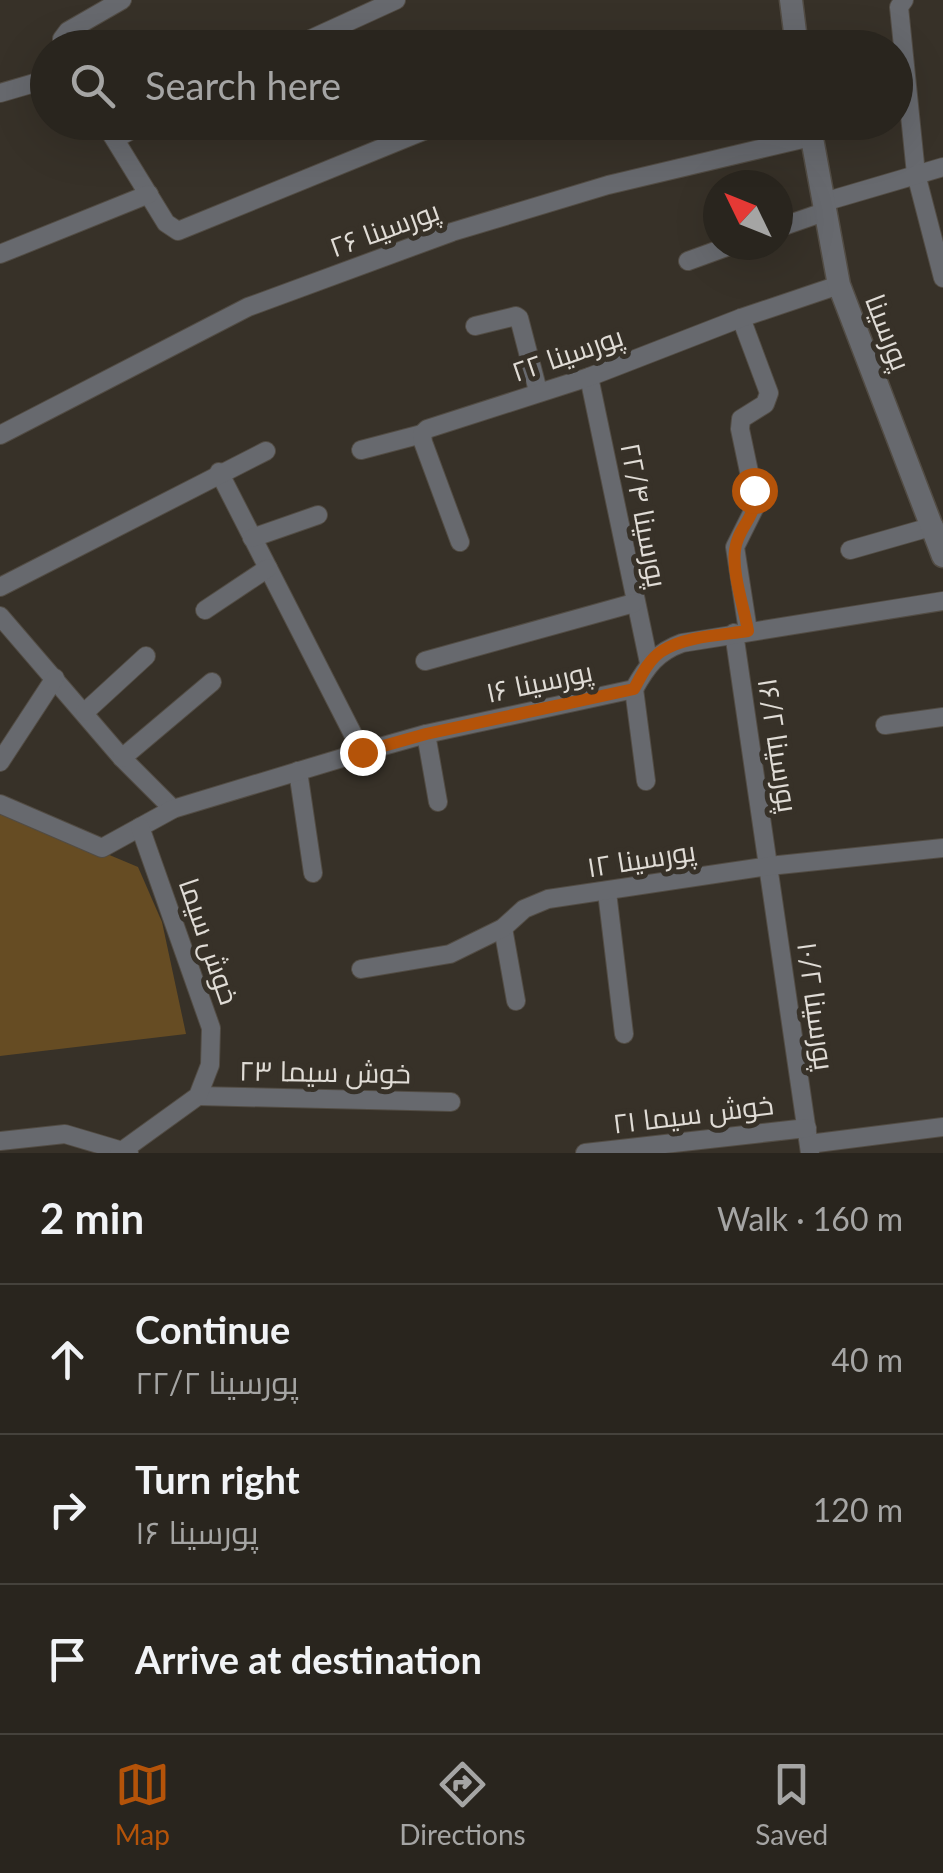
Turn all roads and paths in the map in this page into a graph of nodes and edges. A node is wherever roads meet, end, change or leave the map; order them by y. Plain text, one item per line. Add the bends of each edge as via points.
1 (122, 0) edge
2 (396, 0) edge
3 (792, 0) edge
4 (904, 0) edge
5 (70, 30) edge
6 (330, 30) edge
7 (791, 30) edge
8 (901, 30) edge
9 (30, 85) edge
10 (0, 94) edge
11 (116, 140) edge
12 (402, 140) edge
13 (773, 140) edge
14 (812, 140) edge
15 (913, 140) edge
16 (943, 167) edge
17 (916, 174) junction
18 (148, 194) junction
19 (824, 207) junction
20 (793, 221) edge
21 (0, 254) edge
22 (703, 256) edge
23 (688, 261) dead end
24 (943, 278) edge
25 (839, 286) junction
26 (740, 318) junction
27 (475, 326) dead end
28 (588, 377) junction
29 (538, 392) junction
30 (422, 434) junction
31 (0, 435) edge
32 (266, 450) dead end
33 (361, 450) dead end
34 (219, 472) junction
35 (318, 515) dead end
36 (934, 526) junction
37 (252, 538) junction
38 (460, 542) dead end
39 (850, 550) dead end
40 (943, 556) edge
41 (268, 568) junction
42 (0, 588) edge
43 (634, 602) junction
44 (943, 602) edge
45 (205, 610) dead end
46 (0, 616) edge
47 (741, 632) junction
48 (146, 656) dead end
49 (425, 660) dead end
50 (649, 663) junction
51 (55, 678) junction
52 (212, 682) dead end
53 (634, 689) junction
54 (84, 712) junction
55 (943, 717) edge
56 (885, 725) dead end
57 (426, 734) junction
58 (362, 752) junction
59 (122, 758) junction
60 (0, 762) edge
61 (298, 772) junction
62 (646, 780) dead end
63 (438, 802) dead end
64 (0, 804) edge
65 (174, 809) junction
66 (140, 827) junction
67 (943, 848) edge
68 (769, 866) junction
69 (313, 873) dead end
70 (607, 892) junction
71 (503, 928) junction
72 (362, 969) dead end
73 (516, 1001) dead end
74 (624, 1034) dead end
75 (198, 1096) junction
76 (451, 1102) dead end
77 (943, 1127) edge
78 (809, 1141) edge
79 (0, 1142) edge
80 (123, 1152) edge
81 (609, 1152) edge
82 (586, 1153) edge

1 - 5 street
2 - 6 street
3 - 7 street
4 - 8 street
9 - 10 street
11 - 18 street
12 - 18 street via 178,231
13 - 31 street, پورسینا ۲۶ via 433,238 248,307
14 - 19 street, پورسینا
15 - 17 street
16 - 17 street
17 - 19 street
17 - 24 street
18 - 21 street
19 - 20 street
19 - 25 street, پورسینا
22 - 23 street
25 - 26 street, پورسینا ۲۲
25 - 36 street, پورسینا
26 - 28 street, پورسینا ۲۲
26 - 47 street, پورسینا ۱۶/۲ via 769,393 766,404 741,419 756,505 735,547
27 - 29 street via 520,318
28 - 29 street, پورسینا ۲۲
28 - 43 street, پورسینا ۲۲/۴
29 - 30 street, پورسینا ۲۲
30 - 33 street, پورسینا ۲۲
30 - 38 street
32 - 34 street
34 - 37 street
34 - 42 street
35 - 37 street
36 - 39 street
36 - 40 street, پورسینا
37 - 41 street
41 - 45 street
41 - 58 street
43 - 49 street
43 - 50 street, پورسینا ۲۲/۴
44 - 47 street
46 - 51 street
47 - 50 street via 682,643
47 - 68 street, پورسینا ۱۶/۲
48 - 54 street
50 - 53 street, پورسینا ۱۶
51 - 54 street
51 - 60 street
52 - 59 street
53 - 57 street, پورسینا ۱۶
53 - 62 street
54 - 59 street
55 - 56 street
57 - 58 street, پورسینا ۱۶
57 - 63 street
58 - 61 street, پورسینا ۱۶
59 - 65 street
61 - 65 street, پورسینا ۱۶
61 - 69 street
64 - 66 street, پورسینا ۱۶ via 102,848
65 - 66 street, پورسینا ۱۶
66 - 75 street, خوش سیما via 210,1028 210,1065
67 - 68 street, پورسینا ۱۲
68 - 70 street, پورسینا ۱۲
68 - 78 street, پورسینا ۱۰/۲
70 - 71 street, پورسینا ۱۲ via 548,899
70 - 74 street
71 - 72 street, پورسینا ۱۲ via 450,954
71 - 73 street
75 - 76 street, خوش سیما ۲۳
75 - 80 street
77 - 78 street, خوش سیما ۲۱
78 - 81 street, خوش سیما ۲۱
79 - 80 street via 66,1134
81 - 82 street, خوش سیما ۲۱

